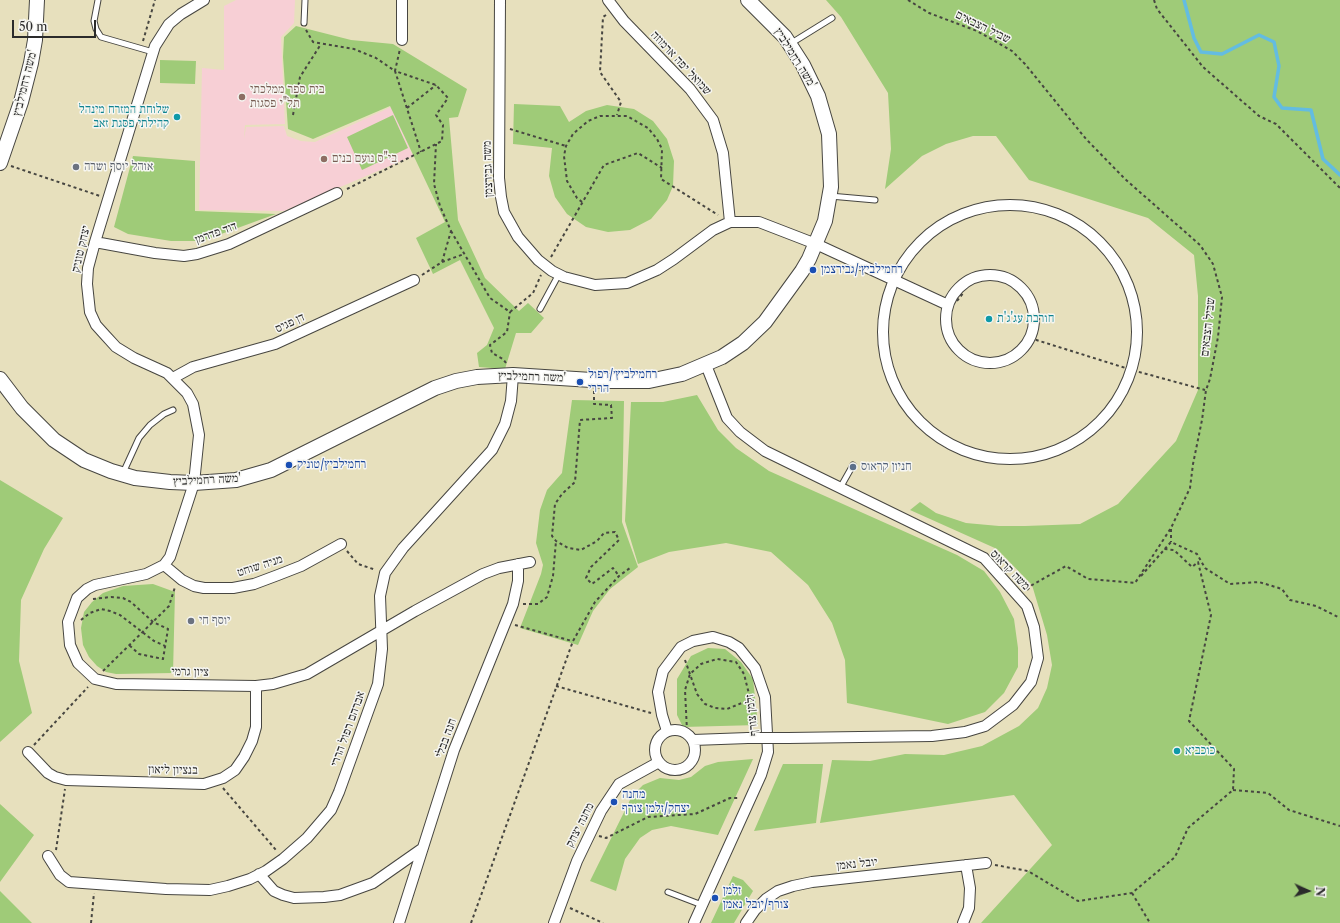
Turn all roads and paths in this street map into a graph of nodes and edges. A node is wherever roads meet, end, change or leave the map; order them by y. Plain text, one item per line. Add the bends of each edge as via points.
1 (37, 0) edge
2 (98, 0) edge
3 (154, 0) edge
4 (204, 0) edge
5 (305, 0) edge
6 (402, 0) edge
7 (500, 0) edge
8 (748, 0) edge
9 (908, 0) edge
10 (1154, 0) edge
11 (611, 4) edge
12 (832, 18) dead end
13 (304, 23) joint
14 (402, 40) joint
15 (321, 44) junction
16 (789, 44) junction
17 (140, 49) junction
18 (153, 52) junction
19 (395, 71) junction
20 (436, 85) junction
21 (407, 108) junction
22 (292, 116) dead end
23 (617, 116) junction
24 (499, 126) junction
25 (4, 143) edge
26 (436, 144) junction
27 (566, 146) junction
28 (421, 152) junction
29 (0, 163) edge
30 (662, 168) junction
31 (1340, 188) edge
32 (338, 194) joint
33 (830, 196) junction
34 (108, 198) junction
35 (875, 200) dead end
36 (582, 202) junction
37 (730, 222) junction
38 (451, 231) junction
39 (95, 242) junction
40 (816, 244) junction
41 (464, 254) junction
42 (442, 262) junction
43 (546, 266) junction
44 (559, 274) junction
45 (895, 279) junction
46 (414, 280) joint
47 (948, 305) junction
48 (540, 308) dead end
49 (510, 312) junction
50 (1030, 338) junction
51 (706, 365) junction
52 (1132, 370) junction
53 (513, 375) junction
54 (173, 378) junction
55 (0, 379) edge
56 (595, 380) junction
57 (1206, 390) junction
58 (173, 410) dead end
59 (853, 465) dead end
60 (123, 474) junction
61 (194, 483) junction
62 (840, 488) junction
63 (1171, 528) junction
64 (556, 541) junction
65 (1171, 542) junction
66 (341, 544) joint
67 (1164, 549) junction
68 (530, 562) dead end
69 (518, 564) junction
70 (164, 565) junction
71 (630, 568) dead end
72 (386, 573) junction
73 (619, 576) junction
74 (178, 577) junction
75 (1136, 583) junction
76 (1020, 598) junction
77 (75, 603) junction
78 (514, 604) junction
79 (1340, 618) edge
80 (153, 622) junction
81 (506, 623) junction
82 (381, 630) junction
83 (143, 632) junction
84 (69, 634) junction
85 (573, 641) junction
86 (129, 645) junction
87 (165, 646) junction
88 (681, 648) junction
89 (690, 674) junction
90 (95, 679) junction
91 (256, 686) junction
92 (556, 686) junction
93 (764, 697) junction
94 (750, 698) junction
95 (662, 715) junction
96 (667, 731) junction
97 (690, 736) junction
98 (28, 752) joint
99 (659, 762) junction
100 (66, 780) junction
101 (216, 780) junction
102 (1233, 790) junction
103 (751, 797) junction
104 (1340, 826) edge
105 (590, 833) junction
106 (423, 848) junction
107 (48, 856) dead end
108 (283, 858) junction
109 (986, 863) joint
110 (54, 865) junction
111 (966, 865) junction
112 (259, 874) junction
113 (95, 884) junction
114 (668, 892) dead end
115 (1132, 893) junction
116 (561, 904) junction
117 (702, 905) junction
118 (91, 923) edge
119 (398, 923) edge
120 (471, 923) edge
121 (554, 923) edge
122 (604, 923) edge
123 (694, 923) edge
124 (746, 923) edge
125 (963, 923) edge
126 (1150, 923) edge

1 - 25 street, משה רחמילביץ' via 31,63
2 - 17 lane via 94,22 101,37
3 - 17 path
4 - 18 street, יצחק טוניק via 169,24
5 - 13 lane
6 - 14 street
7 - 24 street, משה גבירצמן
8 - 16 street, משה רחמילביץ' via 775,26
9 - 57 path, שביל הצבאים via 929,13 977,31 1012,51 1086,139 1125,180 1200,245 1213,264 1222,297 1218,337
10 - 31 path via 1157,9 1203,67 1259,116 1276,124
11 - 23 path via 603,17 600,72 620,102
11 - 37 street, שמואל יפה ארמוזה via 624,21 690,88 713,120 722,153
12 - 16 lane
13 - 15 path via 313,42
14 - 19 path
15 - 19 path via 354,49 376,58
15 - 22 path via 300,78
16 - 33 street, משה רחמילביץ' via 810,79 825,116 831,155
17 - 18 lane
18 - 34 street, יצחק טוניק
19 - 20 path
19 - 21 path
20 - 21 path
20 - 26 path via 448,98 436,115 442,125 442,141
21 - 28 path
23 - 27 path via 600,116 588,121 573,134
23 - 30 path via 627,116 648,128 662,150
24 - 27 path
24 - 43 street, משה גבירצמן via 499,178 504,212 518,237
25 - 29 street, משה רחמילביץ'
26 - 28 path
26 - 38 path via 434,184
27 - 36 path via 564,162 567,181
28 - 32 path
29 - 34 path
30 - 36 path via 638,153 604,165
30 - 37 path via 661,179
32 - 39 street, דוד פדרמן via 229,244 197,254 154,254
33 - 35 lane
33 - 40 street, משה רחמילביץ' via 825,221
34 - 39 street, יצחק טוניק
36 - 43 path
37 - 40 street, משה גבירצמן via 759,222
37 - 44 street, משה גבירצמן via 712,230 657,270 627,283 595,285
38 - 41 path
38 - 42 path
39 - 54 street, יצחק טוניק via 86,284 90,312 96,325 116,347
40 - 45 street, משה גבירצמן
40 - 51 street, משה רחמילביץ' via 802,271 766,322 734,350
41 - 42 path
41 - 49 path via 490,298
42 - 46 path
43 - 44 street, משה גבירצמן
43 - 49 path via 533,293
44 - 48 lane
45 - 47 street, משה גבירצמן
45 - 52 street via 906,258 926,236 952,218 979,208 1012,204 1044,208 1076,222 1099,240 1118,262 1130,287 1137,319 1138,342
45 - 52 street via 882,324 888,370 910,410 941,439 958,448 990,458 1012,460 1056,451 1074,442 1100,423 1118,401
46 - 54 street, דן פגיס via 275,344 193,367
47 - 50 street via 947,327 951,340 959,350 975,360 992,364 1004,361 1020,352
47 - 50 street via 959,287 981,275 1009,278 1024,289 1033,306 1035,318
49 - 53 path via 507,332 490,345 492,353 503,359
50 - 52 path
51 - 56 street, משה רחמילביץ' via 655,380
51 - 62 street, משה קראוס via 727,418 740,432 765,451
52 - 57 path
53 - 56 street, משה רחמילביץ'
53 - 61 street, משה רחמילביץ' via 477,377 444,384 271,470 236,480
53 - 72 street, אברהם רפול הררי via 511,401 505,424 492,450 403,548
54 - 61 street, יצחק טוניק via 187,393 196,418 198,454
55 - 60 street, משה רחמילביץ' via 22,408 54,440 84,460
56 - 64 path via 594,404 611,405 612,418 580,420 575,482 555,504 552,536
57 - 63 path, שביל הצבאים via 1190,488
58 - 60 lane via 150,425 139,438
59 - 62 lane
60 - 61 street, משה רחמילביץ' via 170,482
61 - 70 street via 172,552
62 - 76 street, משה קראוס via 984,558
63 - 65 path
63 - 75 path, שביל הצבאים
64 - 73 path via 568,548 581,550 597,541 604,533 615,532 619,540 591,567 586,578 592,584 613,568
64 - 78 path via 553,576 547,597 538,604
65 - 67 path
65 - 79 path via 1197,554 1205,568 1230,584 1259,582 1282,590 1290,600 1316,606
66 - 72 path via 358,564
66 - 74 street, מניה שוחט via 301,566 254,584 233,588 204,588 194,586
67 - 75 path
67 - 102 path via 1174,550 1192,567 1198,562 1211,615 1189,721 1234,769
68 - 69 street, ציון גרמי
69 - 78 street, חנה בבלי
69 - 82 street, ציון גרמי via 483,574
70 - 74 street, מניה שוחט
70 - 77 street, ציון גרמי via 146,574 95,585 87,589
71 - 73 path
72 - 82 street, אברהם רפול הררי via 380,596
73 - 85 path via 595,602
74 - 80 path via 170,606
75 - 76 path via 1088,579 1066,566 1032,585
76 - 97 street, משה קראוס, bridge via 1027,606 1034,627 1038,658 1031,682 1013,705 985,726 965,732 932,736
77 - 80 path via 98,598 123,598
77 - 84 street, ציון גרמי via 68,622
78 - 81 street, חנה בבלי
80 - 83 path
80 - 87 path via 168,629
81 - 85 path
81 - 106 street, חנה בבלי via 454,750
82 - 91 street, ציון גרמי via 307,674
82 - 108 street, אברהם רפול הררי via 378,684 339,792 321,822
83 - 84 path via 120,615 101,609 90,613
83 - 86 path
83 - 87 path
84 - 90 street, ציון גרמי via 70,645 78,663
85 - 92 path
86 - 87 path via 139,654 163,659
86 - 90 path
88 - 89 path
88 - 93 street, זלמן צורף via 693,641 713,637 729,642 739,648 755,668
88 - 95 street, זלמן צורף via 663,671 658,692
89 - 94 path via 697,694 705,704 727,709
89 - 94 path via 702,664 717,659 736,662 744,674
89 - 97 path via 685,690
90 - 91 street, ציון גרמי via 116,684
90 - 98 path
91 - 101 street, בנציון ליאון via 256,727 252,741 235,770
92 - 95 path
92 - 120 path
93 - 94 path
93 - 103 street, זלמן צורף via 768,752
95 - 96 street, זלמן צורף
96 - 97 street via 674,729
96 - 99 street via 656,741
97 - 99 street via 695,754 685,768 671,770
98 - 100 street, בנציון ליאון via 48,773
99 - 105 street, מחנה יצחק via 619,784
100 - 101 street, בנציון ליאון via 188,784 204,784
100 - 110 path
101 - 108 path
102 - 104 path via 1268,793 1289,810
102 - 115 path via 1188,828 1175,857
103 - 105 path via 730,798 695,814 648,817 606,838
103 - 117 street, זלמן צורף
105 - 116 street, מחנה יצחק
106 - 112 street via 373,883 324,898 294,898 274,892
106 - 119 street, חנה בבלי
107 - 110 street, אברהם רפול הררי
108 - 112 street, אברהם רפול הררי
109 - 111 street, יובל נאמן
109 - 115 path via 1028,871 1078,901
110 - 113 street, אברהם רפול הררי via 60,875 69,882
111 - 124 street, יובל נאמן via 793,886 778,891 766,899
111 - 125 street via 970,888 969,908
112 - 113 street, אברהם רפול הררי via 210,890
113 - 118 path
114 - 117 lane
115 - 126 path
116 - 121 street, מחנה יצחק
116 - 122 path
117 - 123 street, זלמן צורף

